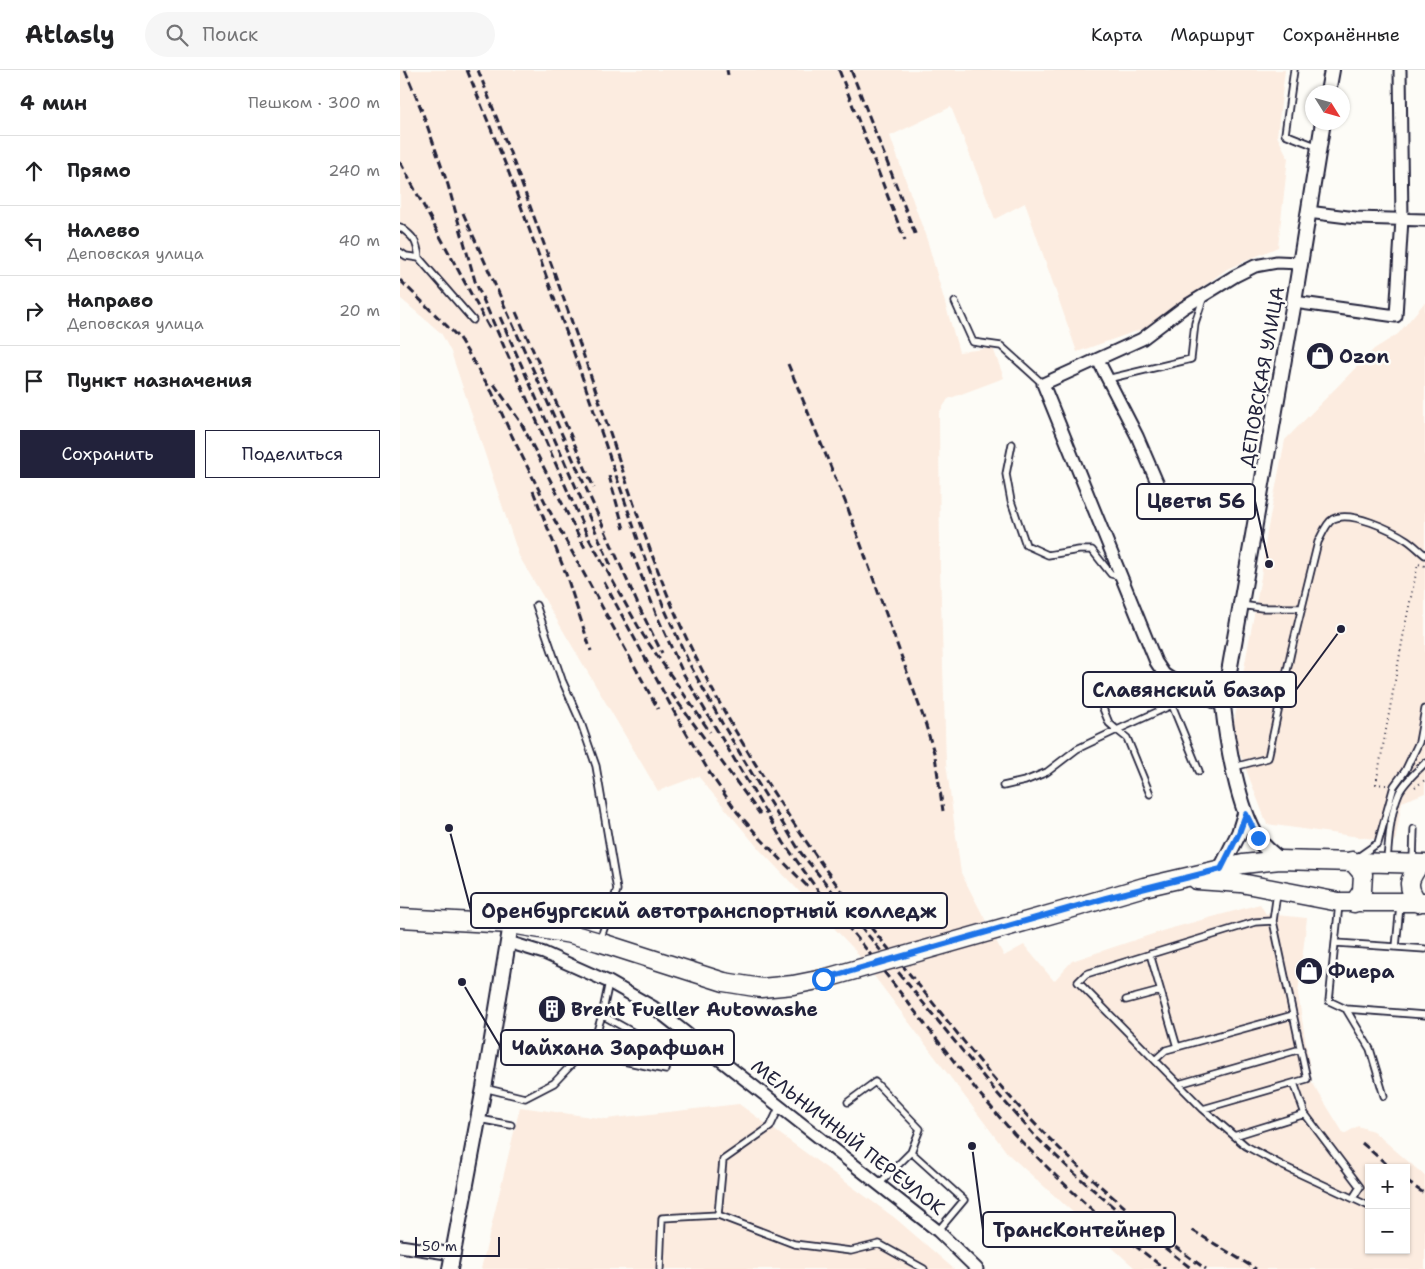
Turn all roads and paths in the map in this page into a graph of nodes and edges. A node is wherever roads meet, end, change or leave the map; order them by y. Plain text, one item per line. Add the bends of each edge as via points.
1 (1294, 70) edge
2 (1332, 70) edge
3 (1400, 70) edge
4 (1329, 85) edge
5 (1322, 130) edge
6 (1319, 148) junction
7 (1308, 212) junction
8 (1402, 219) junction
9 (1425, 220) edge
10 (400, 226) edge
11 (400, 252) edge
12 (419, 258) junction
13 (1300, 263) junction
14 (1204, 296) junction
15 (955, 302) dead end
16 (1294, 302) junction
17 (473, 320) dead end
18 (1098, 360) junction
19 (1106, 379) junction
20 (1043, 384) junction
21 (1012, 444) dead end
22 (1168, 508) dead end
23 (1425, 554) edge
24 (1425, 566) edge
25 (1122, 576) junction
26 (536, 605) dead end
27 (1241, 605) junction
28 (1302, 608) junction
29 (1090, 677) dead end
30 (1184, 687) junction
31 (1172, 705) junction
32 (1223, 706) junction
33 (1425, 709) edge
34 (1117, 730) junction
35 (1425, 764) edge
36 (1234, 767) junction
37 (1199, 771) dead end
38 (1384, 785) dead end
39 (1003, 786) dead end
40 (1150, 794) dead end
41 (1246, 814) junction
42 (1414, 829) dead end
43 (1378, 843) junction
44 (1280, 860) junction
45 (1352, 861) junction
46 (1381, 862) junction
47 (1420, 864) edge
48 (1221, 869) junction
49 (1182, 879) junction
50 (1277, 891) junction
51 (1347, 902) junction
52 (1414, 903) edge
53 (400, 918) edge
54 (1273, 921) junction
55 (511, 924) junction
56 (508, 942) junction
57 (600, 942) junction
58 (1336, 942) junction
59 (1396, 947) junction
60 (1425, 950) edge
61 (1150, 954) junction
62 (609, 982) junction
63 (1160, 991) junction
64 (1126, 1000) dead end
65 (1346, 1009) junction
66 (602, 1015) junction
67 (1294, 1015) junction
68 (1425, 1015) edge
69 (1177, 1047) junction
70 (1301, 1049) junction
71 (590, 1054) junction
72 (1154, 1060) junction
73 (1294, 1082) junction
74 (1178, 1084) junction
75 (484, 1088) junction
76 (1384, 1096) dead end
77 (848, 1102) dead end
78 (780, 1106) junction
79 (1203, 1109) junction
80 (1305, 1114) junction
81 (477, 1119) junction
82 (511, 1126) dead end
83 (1234, 1136) junction
84 (911, 1152) junction
85 (879, 1184) junction
86 (1353, 1198) junction
87 (1365, 1204) edge
88 (718, 1214) junction
89 (938, 1231) junction
90 (400, 1246) edge
91 (453, 1254) junction
92 (450, 1269) edge
93 (660, 1269) edge
94 (924, 1269) edge
95 (977, 1269) edge

1 - 6 lane via 1285,134
2 - 4 street
3 - 8 street
5 - 6 street, ДЕПОВСКАЯ УЛИЦА
6 - 7 street, ДЕПОВСКАЯ УЛИЦА
7 - 8 street
7 - 13 street, ДЕПОВСКАЯ УЛИЦА
8 - 9 street
8 - 16 street via 1396,316
10 - 12 lane via 418,244
11 - 12 lane
12 - 17 lane
13 - 14 street via 1277,262 1255,266
13 - 16 street, ДЕПОВСКАЯ УЛИЦА
14 - 18 street via 1142,339
14 - 19 lane via 1195,323 1191,359
15 - 20 lane via 973,342 1001,346
16 - 27 street, ДЕПОВСКАЯ УЛИЦА
18 - 19 street
18 - 20 street
19 - 22 street via 1137,436
20 - 25 street
21 - 25 lane via 1006,474 1011,501 1026,545 1048,555 1092,550 1111,574
23 - 28 lane via 1408,540 1369,522 1344,517 1333,519 1318,542
24 - 38 path via 1418,564 1406,621 1376,784
25 - 30 street via 1156,662 1164,674
26 - 57 lane via 596,766 617,890
27 - 28 lane
27 - 32 street, ДЕПОВСКАЯ УЛИЦА
28 - 36 lane via 1268,758
29 - 34 lane via 1109,723
30 - 31 lane
30 - 32 street
31 - 34 lane
31 - 37 lane
32 - 36 street, ДЕПОВСКАЯ УЛИЦА via 1226,737
33 - 43 lane via 1419,742 1394,786
34 - 39 lane via 1077,749 1047,772
34 - 40 lane via 1127,738
35 - 46 lane via 1399,793
36 - 41 street, ДЕПОВСКАЯ УЛИЦА
41 - 44 street, ДЕПОВСКАЯ УЛИЦА via 1258,838
41 - 48 street
42 - 47 lane
43 - 45 lane
43 - 46 lane
44 - 45 main road
44 - 48 main road
45 - 46 main road
45 - 51 main road via 1363,874 1362,891
46 - 47 main road
47 - 52 main road via 1411,877 1409,892
48 - 49 main road
49 - 50 main road via 1241,883
49 - 57 main road, bridge via 793,985 761,988 724,982
50 - 51 main road
50 - 54 lane
51 - 52 main road
51 - 58 lane
52 - 59 lane
53 - 55 main road
54 - 61 lane via 1255,922
54 - 67 lane
55 - 56 street
55 - 57 main road
56 - 62 street, МЕЛЬНИЧНЫЙ ПЕРЕУЛОК via 544,953
56 - 75 street
58 - 59 lane
58 - 65 lane via 1329,1001
59 - 60 lane
61 - 63 lane
61 - 72 lane via 1086,974 1078,982
62 - 66 lane
62 - 78 street, МЕЛЬНИЧНЫЙ ПЕРЕУЛОК via 653,1007
63 - 64 lane
63 - 69 lane
65 - 68 lane
65 - 76 lane via 1370,1049
66 - 71 lane
66 - 71 lane via 668,1052 666,1070
67 - 69 lane
67 - 70 lane
69 - 72 lane via 1166,1050
70 - 73 lane via 1307,1079
70 - 74 lane
71 - 75 lane via 572,1063 554,1083 525,1098
72 - 74 lane
73 - 79 lane
73 - 80 lane
74 - 79 lane
75 - 81 street
77 - 84 lane via 875,1082 920,1129
78 - 85 street, МЕЛЬНИЧНЫЙ ПЕРЕУЛОК
78 - 88 lane via 770,1127 723,1160
79 - 83 lane
80 - 83 lane
80 - 86 lane via 1360,1187
81 - 82 lane
81 - 91 street
83 - 86 lane via 1283,1166
84 - 85 lane
84 - 89 lane via 964,1200
85 - 89 street, МЕЛЬНИЧНЫЙ ПЕРЕУЛОК
86 - 87 lane
88 - 93 lane via 662,1218
88 - 94 lane via 794,1244 851,1251 879,1244
89 - 95 street, МЕЛЬНИЧНЫЙ ПЕРЕУЛОК
90 - 91 street
91 - 92 street

